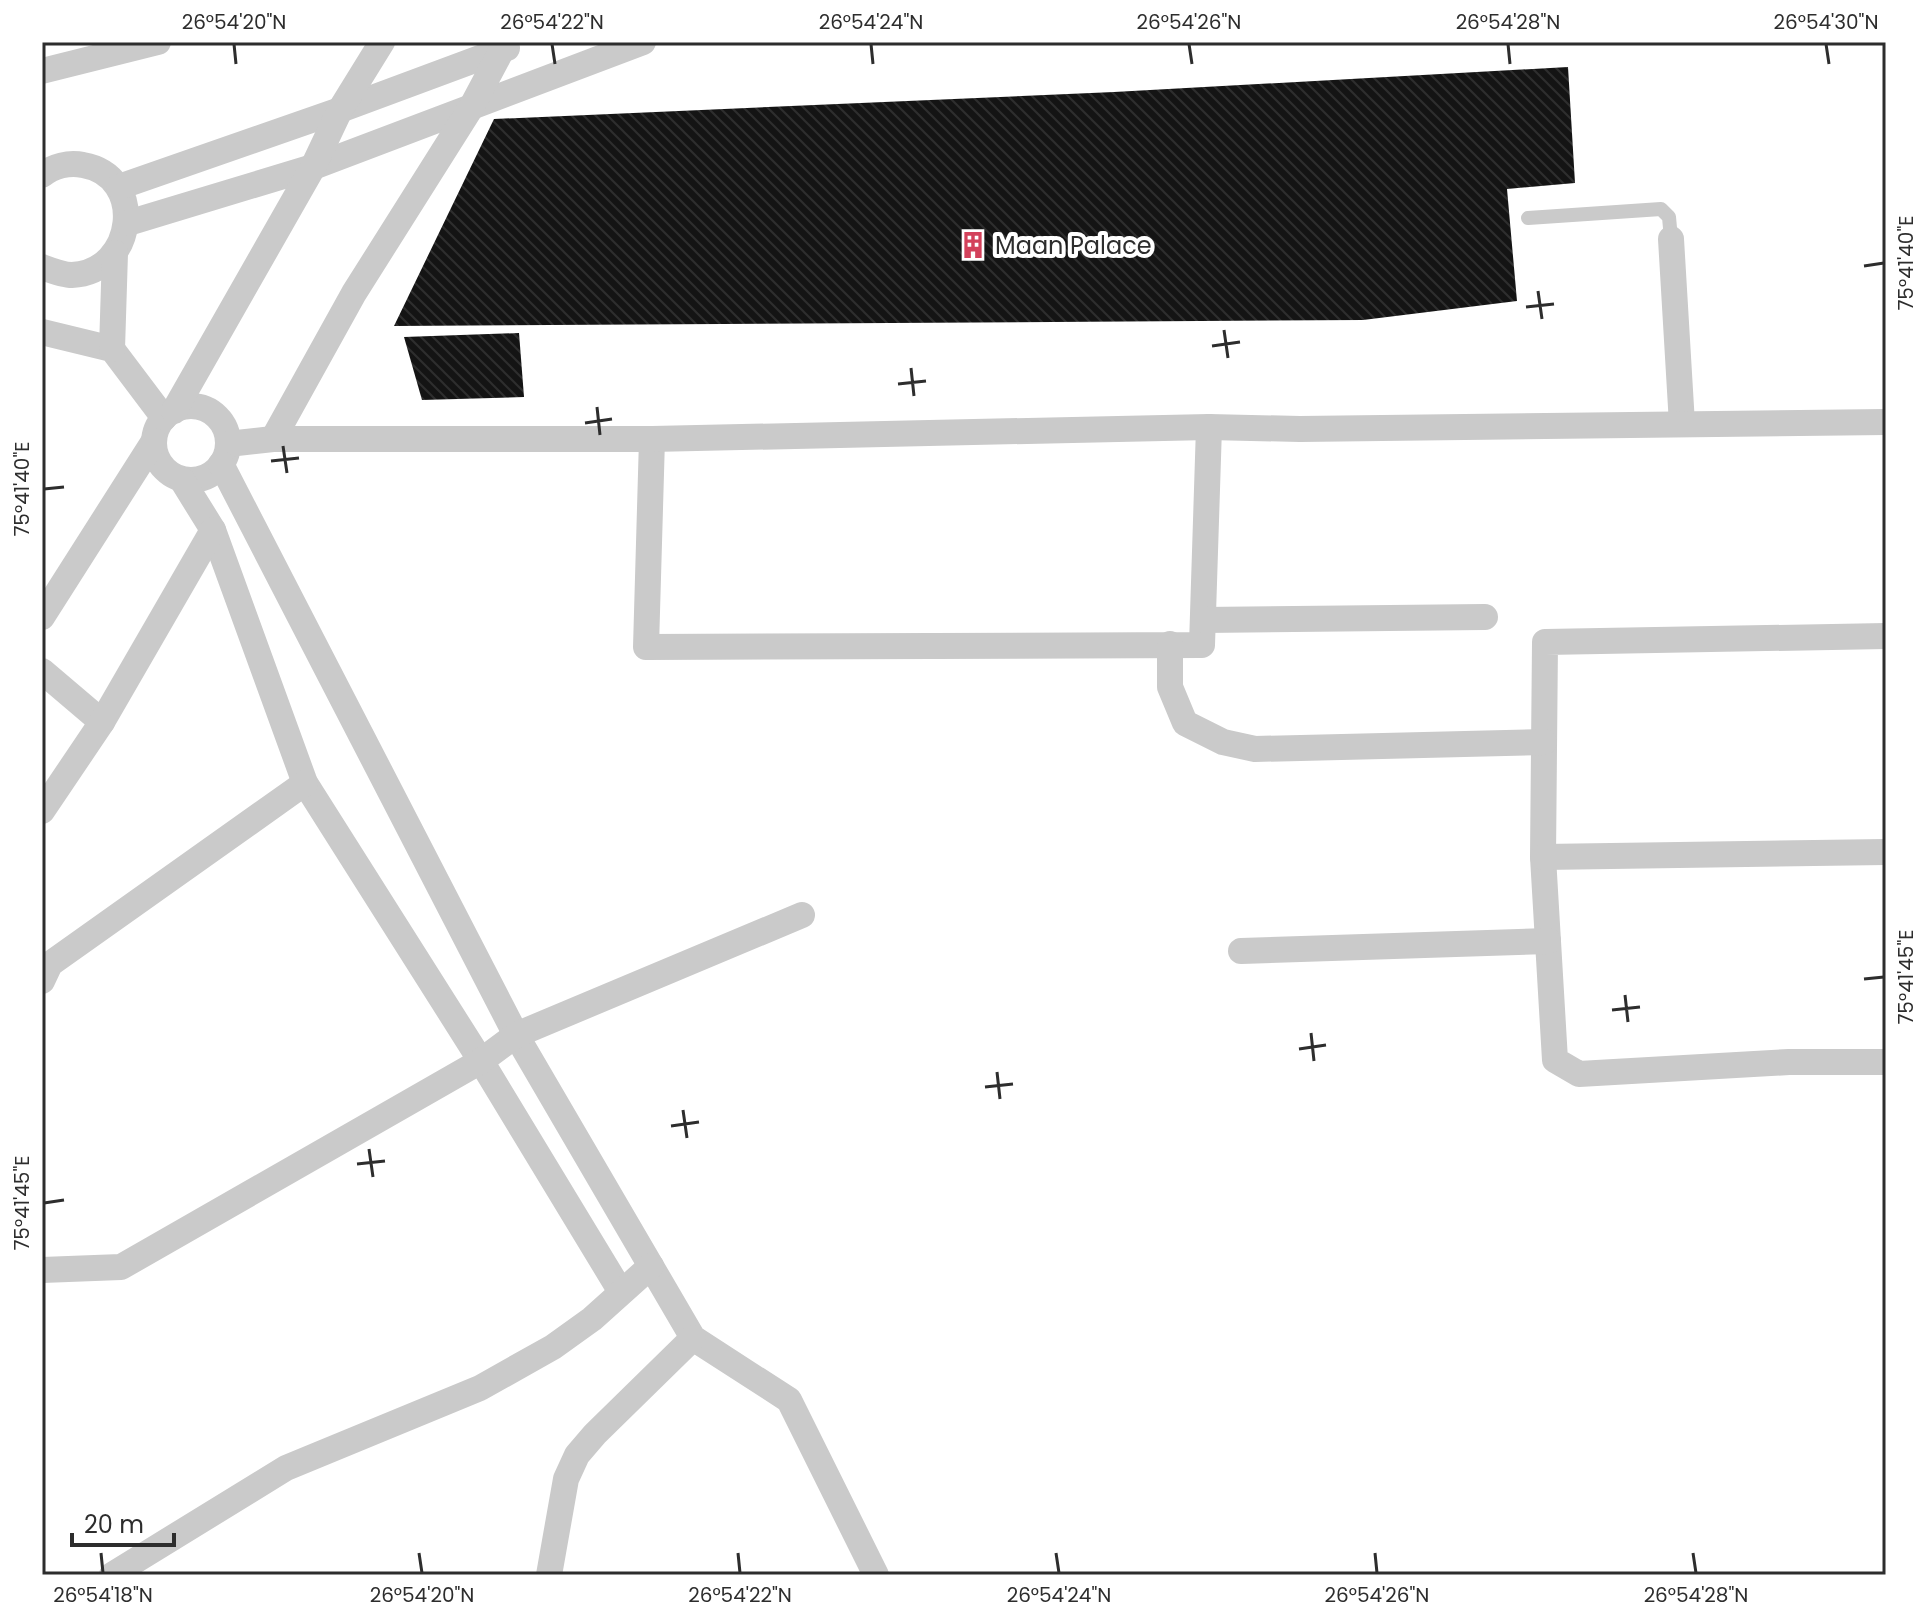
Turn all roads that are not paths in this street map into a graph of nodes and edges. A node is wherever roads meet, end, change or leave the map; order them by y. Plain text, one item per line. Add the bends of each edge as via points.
1 (158, 42) edge
2 (382, 42) edge
3 (643, 42) edge
4 (509, 45) edge
5 (42, 71) edge
6 (472, 106) junction
7 (340, 110) junction
8 (313, 167) junction
9 (42, 175) edge
10 (119, 187) junction
11 (1528, 218) dead end
12 (128, 223) junction
13 (1671, 239) joint
14 (115, 253) junction
15 (42, 268) edge
16 (42, 332) edge
17 (112, 349) junction
18 (1886, 422) edge
19 (164, 423) junction
20 (1682, 424) junction
21 (1209, 427) junction
22 (273, 439) junction
23 (652, 439) junction
24 (225, 454) junction
25 (182, 480) junction
26 (213, 530) junction
27 (42, 617) edge
28 (1485, 617) dead end
29 (1203, 620) junction
30 (1886, 636) edge
31 (1170, 644) junction
32 (42, 671) edge
33 (102, 722) junction
34 (1544, 742) junction
35 (305, 783) junction
36 (42, 811) edge
37 (1886, 852) edge
38 (1543, 857) junction
39 (802, 915) dead end
40 (1548, 941) junction
41 (1241, 951) dead end
42 (45, 966) edge
43 (516, 1035) junction
44 (481, 1061) junction
45 (1886, 1062) edge
46 (651, 1266) junction
47 (42, 1270) edge
48 (621, 1292) junction
49 (693, 1338) junction
50 (112, 1575) edge
51 (549, 1575) edge
52 (876, 1575) edge

1 - 5 street
2 - 7 street
3 - 6 street
4 - 6 street
4 - 7 street
6 - 8 street
6 - 22 street via 354,293
7 - 8 street
7 - 10 street
8 - 12 street
8 - 19 street
9 - 10 street via 73,163 100,168
10 - 12 street
11 - 13 lane via 1661,209 1669,217
12 - 14 street
13 - 20 street
14 - 15 street via 95,270 70,275
14 - 17 street
16 - 17 street
17 - 19 street
18 - 20 street
19 - 24 street via 186,407 210,412 226,431
19 - 25 street via 156,454 161,465
19 - 27 street
20 - 21 street
21 - 23 street
21 - 29 street
22 - 23 street
22 - 24 street
23 - 31 street via 646,647
24 - 25 street via 214,473
24 - 43 street
25 - 26 street
26 - 33 street
26 - 35 street
28 - 29 street
29 - 31 street via 1202,645
30 - 34 street via 1545,642
31 - 34 street via 1170,687 1185,723 1223,742 1255,749
32 - 33 street
33 - 36 street
34 - 38 street
35 - 42 street
35 - 44 street
37 - 38 street
38 - 40 street
39 - 43 street
40 - 41 street
40 - 45 street via 1555,1060 1579,1074
43 - 44 street
43 - 46 street
44 - 47 street via 121,1267
44 - 48 street
46 - 48 street
46 - 49 street
48 - 50 street via 553,1347 480,1388 286,1468
49 - 51 street via 577,1455 566,1479
49 - 52 street via 789,1400

